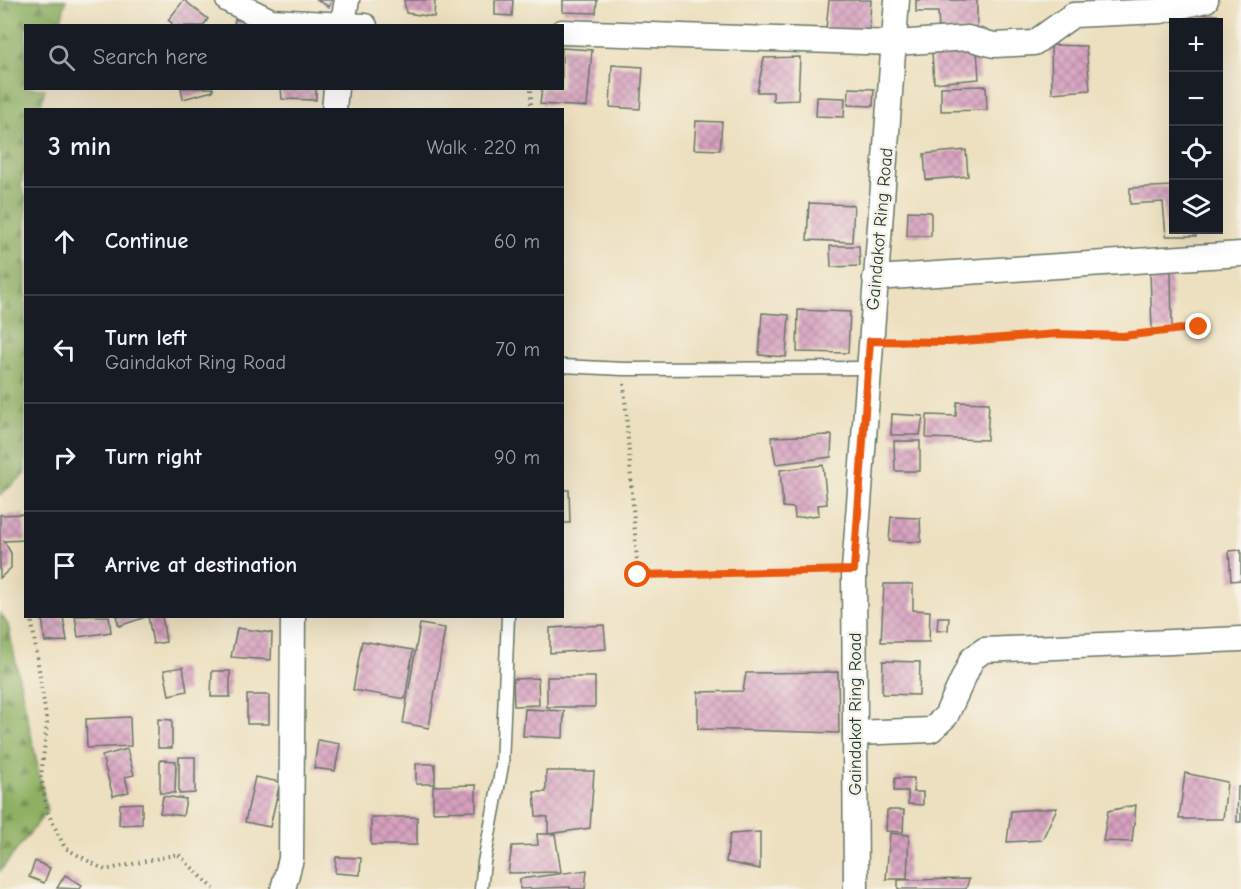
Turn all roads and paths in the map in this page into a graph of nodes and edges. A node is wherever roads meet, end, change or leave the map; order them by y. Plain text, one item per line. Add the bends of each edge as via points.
1 (228, 0) edge
2 (347, 0) edge
3 (897, 0) edge
4 (1206, 0) edge
5 (324, 24) edge
6 (342, 24) edge
7 (564, 32) edge
8 (895, 43) junction
9 (336, 90) edge
10 (531, 90) edge
11 (334, 108) edge
12 (531, 108) edge
13 (1241, 254) edge
14 (875, 278) junction
15 (1199, 327) dead end
16 (870, 341) junction
17 (564, 366) edge
18 (868, 368) junction
19 (623, 369) junction
20 (854, 570) junction
21 (31, 618) edge
22 (293, 618) edge
23 (508, 618) edge
24 (1241, 639) edge
25 (855, 733) junction
26 (214, 889) edge
27 (283, 889) edge
28 (482, 889) edge
29 (856, 889) edge

1 - 5 street via 271,21
2 - 6 street
3 - 8 street, Gaindakot Ring Road
4 - 8 street via 1161,11 1073,15 1034,43 994,45 968,38
7 - 8 street
8 - 14 street, Gaindakot Ring Road
9 - 11 street
10 - 12 path
13 - 14 street
14 - 16 street, Gaindakot Ring Road
15 - 16 path via 1123,336 1057,334 949,342
16 - 18 street, Gaindakot Ring Road
17 - 19 lane
18 - 19 lane
18 - 20 street, Gaindakot Ring Road
19 - 20 path via 638,575
20 - 25 street, Gaindakot Ring Road
21 - 26 path via 48,724 41,777 47,811 65,848 105,870 178,854
22 - 27 street via 291,859
23 - 28 lane via 502,766
24 - 25 street via 984,650 972,659 946,716 931,730
25 - 29 street, Gaindakot Ring Road

